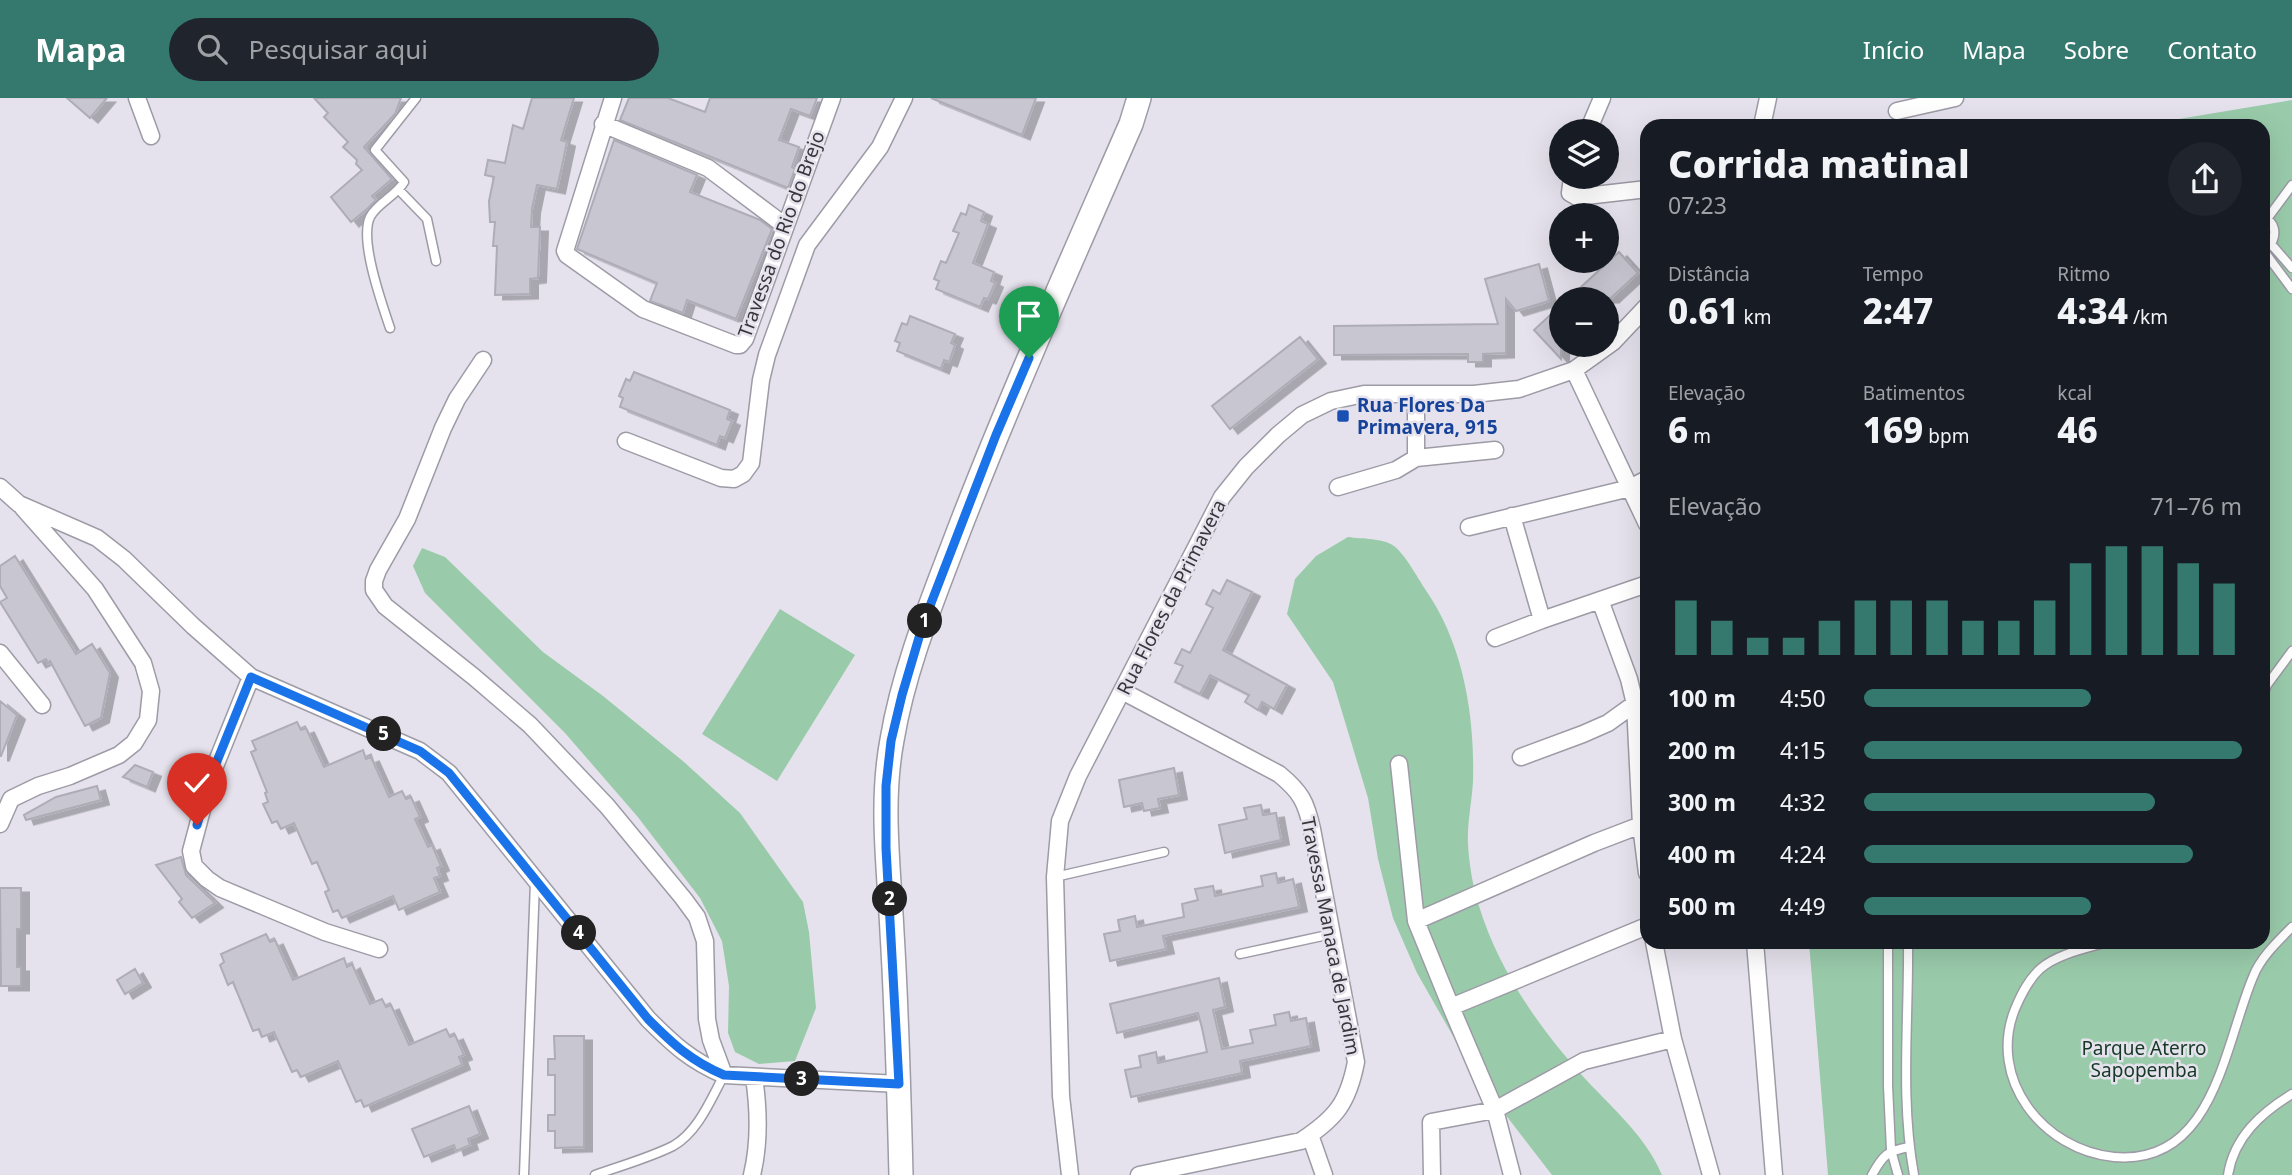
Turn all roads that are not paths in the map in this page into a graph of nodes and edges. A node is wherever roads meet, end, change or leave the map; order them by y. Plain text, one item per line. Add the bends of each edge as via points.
1 (137, 98) edge
2 (416, 98) edge
3 (613, 98) edge
4 (832, 98) edge
5 (904, 98) edge
6 (1139, 98) edge
7 (1602, 98) edge
8 (1768, 98) edge
9 (1955, 98) edge
10 (1897, 111) dead end
11 (1593, 119) edge
12 (1764, 119) edge
13 (603, 124) junction
14 (151, 136) dead end
15 (2292, 185) edge
16 (1570, 189) edge
17 (400, 190) junction
18 (1640, 190) edge
19 (2270, 212) edge
20 (2270, 224) edge
21 (783, 230) junction
22 (2271, 244) joint
23 (807, 245) junction
24 (2270, 259) edge
25 (436, 261) dead end
26 (2292, 268) edge
27 (2292, 289) edge
28 (1640, 313) edge
29 (390, 328) dead end
30 (483, 360) dead end
31 (1574, 370) junction
32 (1416, 394) junction
33 (626, 441) dead end
34 (1496, 450) dead end
35 (1416, 458) junction
36 (1640, 483) edge
37 (0, 487) edge
38 (1338, 487) dead end
39 (1630, 488) junction
40 (19, 504) junction
41 (1640, 509) edge
42 (1512, 516) junction
43 (1469, 527) dead end
44 (1640, 586) edge
45 (1600, 600) junction
46 (1542, 620) junction
47 (1496, 638) dead end
48 (2292, 651) edge
49 (0, 653) edge
50 (251, 677) junction
51 (2270, 681) edge
52 (1122, 691) junction
53 (1640, 697) edge
54 (1640, 700) edge
55 (42, 705) dead end
56 (1521, 757) dead end
57 (1399, 764) dead end
58 (6, 797) edge
59 (0, 824) edge
60 (1640, 825) edge
61 (1164, 852) dead end
62 (1055, 877) junction
63 (536, 879) junction
64 (1416, 921) junction
65 (2292, 927) edge
66 (1640, 929) edge
67 (1332, 934) junction
68 (379, 949) dead end
69 (1655, 949) edge
70 (1756, 949) edge
71 (1888, 949) edge
72 (1908, 949) edge
73 (2087, 949) edge
74 (1240, 954) dead end
75 (1451, 1007) junction
76 (1673, 1040) junction
77 (724, 1075) junction
78 (754, 1077) junction
79 (899, 1084) junction
80 (2292, 1094) edge
81 (1495, 1110) junction
82 (1310, 1135) junction
83 (1909, 1147) junction
84 (1891, 1150) junction
85 (1212, 1167) edge
86 (524, 1175) edge
87 (595, 1175) edge
88 (752, 1175) edge
89 (901, 1175) edge
90 (1070, 1175) edge
91 (1139, 1175) edge
92 (1324, 1175) edge
93 (1432, 1175) edge
94 (1512, 1175) edge
95 (1711, 1175) edge
96 (1774, 1175) edge
97 (1872, 1175) edge
98 (1898, 1175) edge
99 (1914, 1175) edge
100 (2228, 1175) edge

1 - 14 street
2 - 17 lane via 375,150 404,181
3 - 13 street, Travessa do Rio do Brejo
4 - 21 street, Travessa do Rio do Brejo
5 - 23 street via 880,147
6 - 79 main road via 996,435 923,624 902,695 886,786
7 - 11 street
8 - 12 street
9 - 10 street
13 - 21 street via 708,168
13 - 21 street, Travessa do Rio do Brejo via 565,251 643,309 740,345
15 - 19 lane
16 - 18 street via 1577,197
17 - 25 lane via 427,219
17 - 29 lane via 369,220 369,255
20 - 22 lane via 2275,230
21 - 23 street
22 - 26 lane
23 - 33 street via 767,355 754,451 743,474 721,478
24 - 27 lane
28 - 31 street, Rua Flores da Primavera via 1613,342
30 - 77 street via 443,428 407,519 378,570 374,590 385,606 530,725 607,806 684,898 705,941 708,1019
31 - 32 street, Rua Flores da Primavera via 1519,389
31 - 39 street
32 - 35 street
32 - 52 street, Rua Flores da Primavera via 1364,394 1331,401 1303,415 1246,467 1222,497
34 - 35 street
35 - 38 street via 1396,470
36 - 39 street
37 - 40 street
39 - 41 street
39 - 42 street
40 - 50 street via 97,538
40 - 58 street via 95,589 143,663 151,691 148,720 134,743 119,755
42 - 43 street
42 - 46 street
44 - 45 street
45 - 46 street
45 - 53 street
46 - 47 street
48 - 51 lane
49 - 55 street
50 - 63 street via 420,751 449,773
50 - 68 street via 211,776 191,851 194,866 220,888
52 - 62 street, Rua Flores da Primavera via 1060,821
52 - 67 street, Travessa Manaca de Jardim via 1279,774 1296,788 1309,817
54 - 56 street via 1608,723
57 - 64 street
58 - 59 street
60 - 64 street
61 - 62 lane
62 - 90 street, Rua Flores da Primavera via 1061,1096
63 - 77 street via 648,1019 680,1051
63 - 86 lane
64 - 75 street
65 - 73 lane via 2254,974 2205,1108 2169,1148 2145,1156 2093,1154 2066,1144 2037,1121 2018,1094 2006,1052 2009,1024 2022,991 2040,968
66 - 75 street
67 - 74 lane
67 - 82 street, Travessa Manaca de Jardim via 1356,1062 1344,1101 1324,1126
69 - 76 street
70 - 96 street
71 - 84 lane
72 - 83 lane via 1905,1085
75 - 81 street
76 - 81 street via 1584,1061
76 - 95 street
77 - 78 street
77 - 87 lane via 703,1114 674,1145
78 - 79 street
78 - 88 street via 759,1110
79 - 89 main road
80 - 100 lane via 2265,1111 2242,1137
81 - 93 street via 1431,1122
81 - 94 street
82 - 85 street, Travessa Manaca de Jardim
82 - 92 street
83 - 84 lane
83 - 99 lane
84 - 97 lane
84 - 98 lane
85 - 91 street, Travessa Manaca de Jardim

